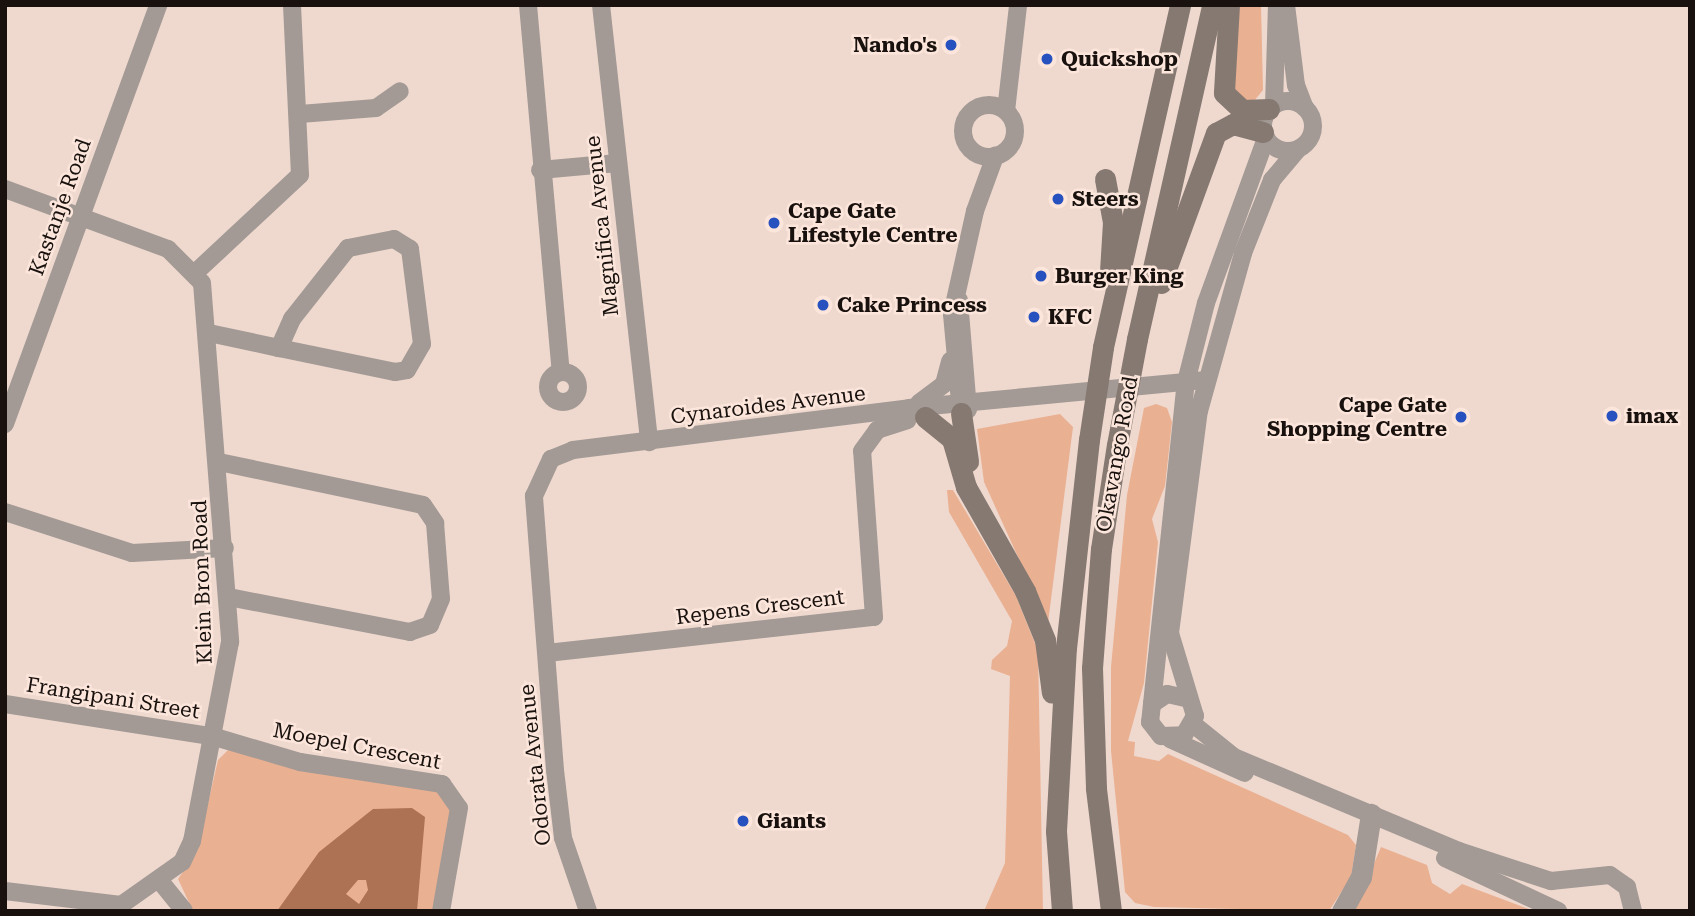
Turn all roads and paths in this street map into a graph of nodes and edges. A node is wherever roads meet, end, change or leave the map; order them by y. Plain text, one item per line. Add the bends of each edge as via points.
1 (158, 5) edge
2 (292, 5) edge
3 (528, 5) edge
4 (601, 5) edge
5 (1018, 5) edge
6 (1180, 5) edge
7 (1212, 5) edge
8 (1229, 5) edge
9 (1277, 5) edge
10 (1286, 5) edge
11 (1007, 61) junction
12 (400, 91) dead end
13 (984, 105) junction
14 (1272, 107) junction
15 (1305, 107) junction
16 (1006, 111) junction
17 (300, 114) junction
18 (1264, 135) junction
19 (1298, 149) junction
20 (975, 153) junction
21 (995, 156) junction
22 (618, 163) junction
23 (540, 170) junction
24 (1105, 179) dead end
25 (5, 189) edge
26 (975, 211) junction
27 (81, 216) junction
28 (196, 272) junction
29 (958, 297) junction
30 (1144, 310) junction
31 (209, 333) junction
32 (1104, 340) junction
33 (952, 345) junction
34 (279, 348) junction
35 (561, 372) dead end
36 (1207, 380) junction
37 (1186, 382) junction
38 (965, 407) junction
39 (910, 414) junction
40 (5, 424) edge
41 (649, 442) junction
42 (219, 462) junction
43 (5, 512) edge
44 (982, 513) junction
45 (225, 548) junction
46 (229, 597) junction
47 (547, 653) junction
48 (1185, 698) junction
49 (5, 704) edge
50 (1152, 704) junction
51 (1193, 724) junction
52 (215, 737) junction
53 (1170, 739) junction
54 (1369, 820) junction
55 (1056, 831) junction
56 (1589, 874) junction
57 (160, 881) junction
58 (5, 891) edge
59 (22, 902) edge
60 (45, 904) edge
61 (184, 911) edge
62 (441, 911) edge
63 (588, 911) edge
64 (1062, 911) edge
65 (1111, 911) edge
66 (1342, 911) edge
67 (1560, 911) edge
68 (1633, 911) edge

1 - 27 street, Kastanje Road
2 - 17 street
3 - 23 street
4 - 22 street, Magnifica Avenue
5 - 11 street
6 - 32 main road, Okavango Road
7 - 30 main road, Okavango Road
8 - 14 main road via 1224,93 1242,110
9 - 14 street
10 - 15 street via 1296,85
11 - 13 street
11 - 16 street
12 - 17 street via 376,108
13 - 16 street
13 - 20 street via 970,112 962,128
14 - 15 street via 1290,101
14 - 18 street
15 - 19 street via 1313,129
16 - 21 street via 1013,140
17 - 28 street via 303,165 295,183
18 - 19 street via 1279,150
18 - 30 main road via 1233,124 1216,134 1163,278
18 - 37 street via 1219,260
19 - 36 street via 1278,171 1254,224
20 - 21 street
20 - 26 street
21 - 26 street
22 - 23 street
22 - 41 street, Magnifica Avenue
23 - 35 street
24 - 32 main road via 1113,233
25 - 27 street
26 - 29 street
27 - 28 street via 169,249
27 - 40 street, Kastanje Road
28 - 31 street, Klein Bron Road via 206,294
29 - 33 street
29 - 38 street
30 - 65 main road, Okavango Road, bridge via 1117,445 1092,668 1096,788
31 - 34 street
31 - 42 street, Klein Bron Road
32 - 55 main road, Okavango Road, bridge via 1069,594
33 - 38 street
33 - 39 street via 944,384
34 - 34 street via 396,372 412,367 422,344 410,249 394,240 348,248 292,319
36 - 37 street, Cynaroides Avenue
36 - 48 street via 1171,619
37 - 38 street, Cynaroides Avenue via 1058,395 1032,405
37 - 50 street
38 - 39 street, Cynaroides Avenue
38 - 44 main road
39 - 41 street, Cynaroides Avenue
39 - 44 main road via 951,439 966,487
39 - 47 street, Repens Crescent via 883,427 864,444 874,617
41 - 47 street, Cynaroides Avenue via 565,452 540,471 534,496
42 - 45 street, Klein Bron Road
42 - 46 street via 423,505 435,523 441,599 430,625 410,632
43 - 45 street via 132,553
44 - 55 main road via 1019,577 1047,649
45 - 46 street, Klein Bron Road
46 - 52 street, Klein Bron Road via 229,668
47 - 63 street, Odorata Avenue via 560,819
48 - 50 street via 1167,694
48 - 51 street
49 - 52 street, Frangipani Street
50 - 53 street via 1154,731
51 - 53 street
51 - 54 street via 1234,757
52 - 57 street, Klein Bron Road via 188,852
52 - 62 street, Moepel Crescent via 300,762 448,787 459,808
53 - 54 street
54 - 56 street via 1546,880
54 - 66 street via 1361,877
54 - 67 street
55 - 64 main road, Okavango Road
56 - 67 street via 1568,889
56 - 68 street via 1619,880
57 - 60 street, Klein Bron Road via 121,905
57 - 61 street
58 - 59 street, Klein Bron Road
59 - 60 street, Klein Bron Road

